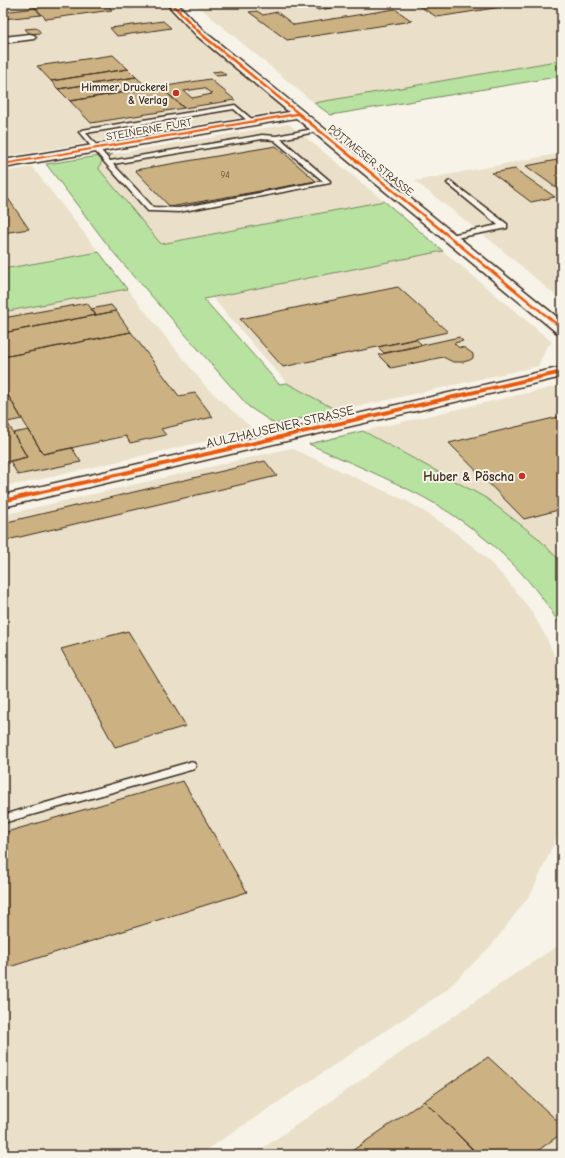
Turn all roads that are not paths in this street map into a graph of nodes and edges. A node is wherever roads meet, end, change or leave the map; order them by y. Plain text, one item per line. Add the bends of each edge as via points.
1 (171, 3) edge
2 (30, 36) dead end
3 (3, 40) edge
4 (298, 114) junction
5 (252, 122) junction
6 (318, 130) junction
7 (276, 138) junction
8 (95, 148) junction
9 (108, 163) junction
10 (3, 164) edge
11 (450, 183) dead end
12 (449, 238) junction
13 (562, 329) edge
14 (562, 372) edge
15 (3, 501) edge
16 (190, 766) dead end
17 (3, 819) edge

1 - 4 street, PÖTTMESER STRASSE via 200,34
2 - 3 street
4 - 5 street, STEINERNE FURT
4 - 6 street, PÖTTMESER STRASSE
5 - 8 street, STEINERNE FURT
5 - 8 lane via 235,107 82,132
6 - 7 lane
6 - 12 street, PÖTTMESER STRASSE
7 - 9 lane via 262,137
7 - 9 lane via 328,182 180,210 151,209
8 - 9 lane
8 - 10 street, STEINERNE FURT
11 - 12 lane via 504,226
12 - 13 street, PÖTTMESER STRASSE
14 - 15 street, AULZHAUSENER STRASSE
16 - 17 lane

